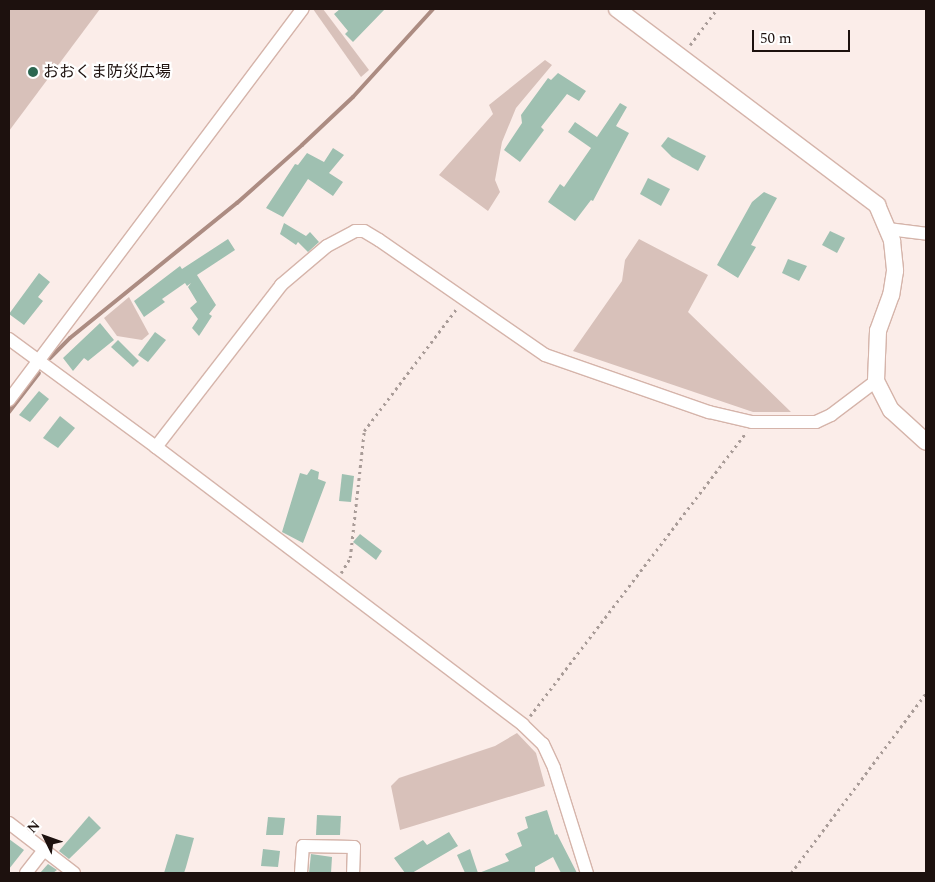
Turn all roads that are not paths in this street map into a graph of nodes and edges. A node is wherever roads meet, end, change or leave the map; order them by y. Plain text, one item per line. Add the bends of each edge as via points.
1 (303, 9) edge
2 (617, 9) edge
3 (888, 229) junction
4 (926, 234) edge
5 (9, 339) edge
6 (39, 360) junction
7 (876, 381) junction
8 (9, 400) edge
9 (926, 442) edge
10 (156, 447) junction
11 (9, 824) edge
12 (44, 850) junction
13 (26, 873) edge
14 (74, 873) edge
15 (301, 873) edge
16 (353, 873) edge
17 (587, 873) edge

1 - 6 street
2 - 3 street via 877,205
3 - 4 street
3 - 7 street via 895,271 891,295 878,331
5 - 6 street
6 - 8 street
6 - 10 street
7 - 9 street via 891,410
7 - 10 street via 832,416 816,422 752,422 709,412 545,355 364,230 345,235 327,246 281,285
10 - 17 street via 523,725 543,744 554,768
11 - 12 street
12 - 13 street
12 - 14 street
15 - 16 street via 303,846 354,847

